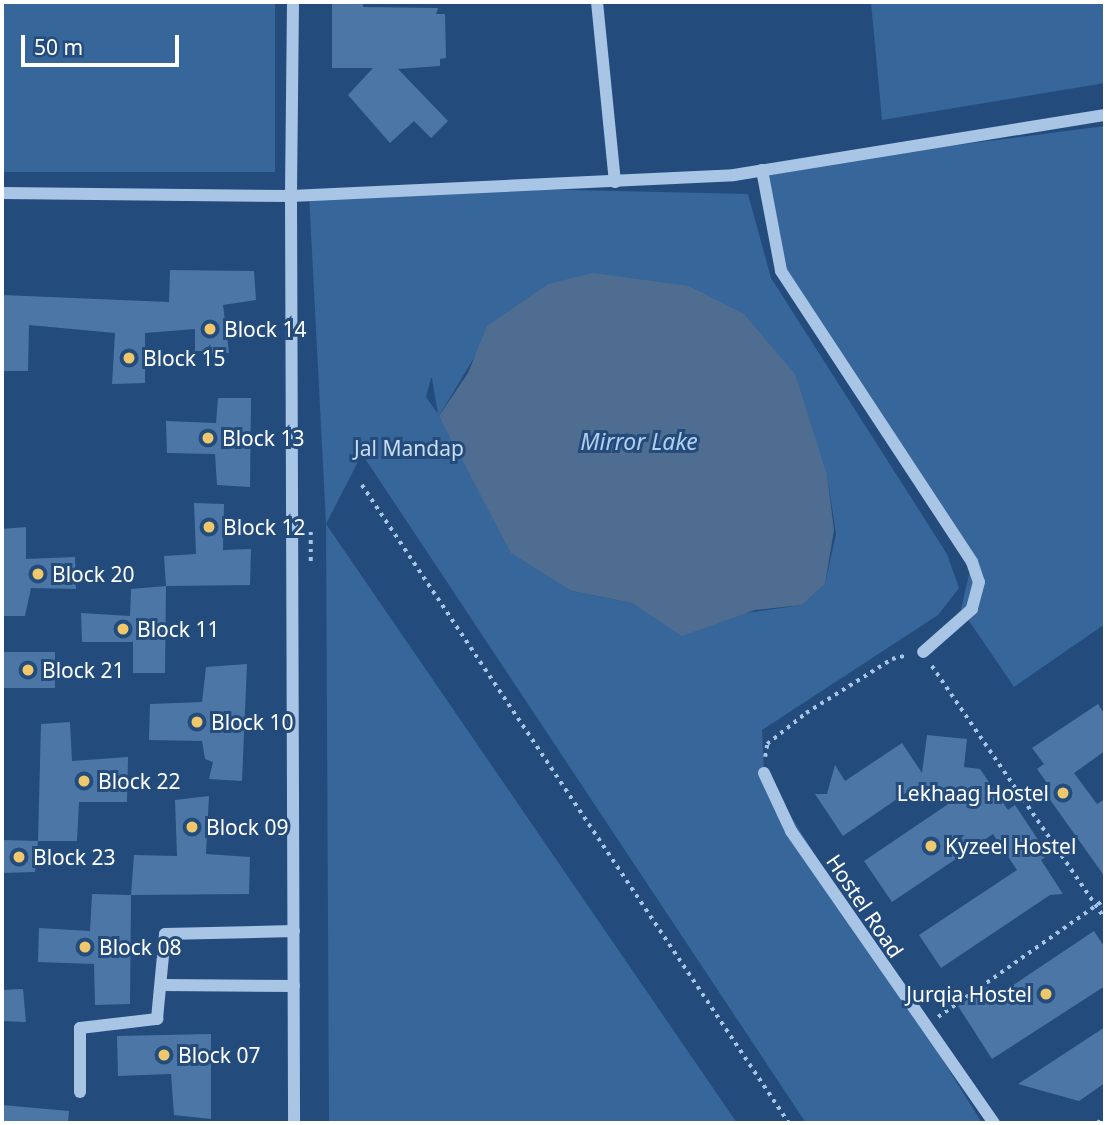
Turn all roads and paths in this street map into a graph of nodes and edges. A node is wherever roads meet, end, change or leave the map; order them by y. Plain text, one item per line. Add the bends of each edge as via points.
1 (293, 2) edge
2 (597, 2) edge
3 (1105, 115) edge
4 (762, 170) junction
5 (615, 182) junction
6 (2, 193) edge
7 (291, 196) junction
8 (362, 485) dead end
9 (923, 652) junction
10 (764, 773) joint
11 (1105, 900) edge
12 (1096, 906) junction
13 (1105, 919) edge
14 (293, 931) junction
15 (162, 985) junction
16 (294, 986) junction
17 (924, 1026) junction
18 (80, 1092) dead end
19 (1105, 1118) edge
20 (294, 1123) edge
21 (789, 1123) edge
22 (994, 1123) edge
23 (1097, 1123) edge

1 - 7 lane
2 - 5 lane
3 - 4 lane
4 - 5 lane
4 - 9 lane via 781,271 979,582 972,609
5 - 7 lane
6 - 7 lane
7 - 14 lane
8 - 21 path
9 - 10 path via 892,659 806,713 767,744
9 - 12 path
10 - 17 lane, Hostel Road via 791,831
11 - 12 path
12 - 13 path
12 - 17 path
14 - 15 lane via 165,934
14 - 16 lane
15 - 16 lane
15 - 18 lane via 157,1019 80,1028
16 - 20 lane
17 - 22 lane, Hostel Road
19 - 23 path

